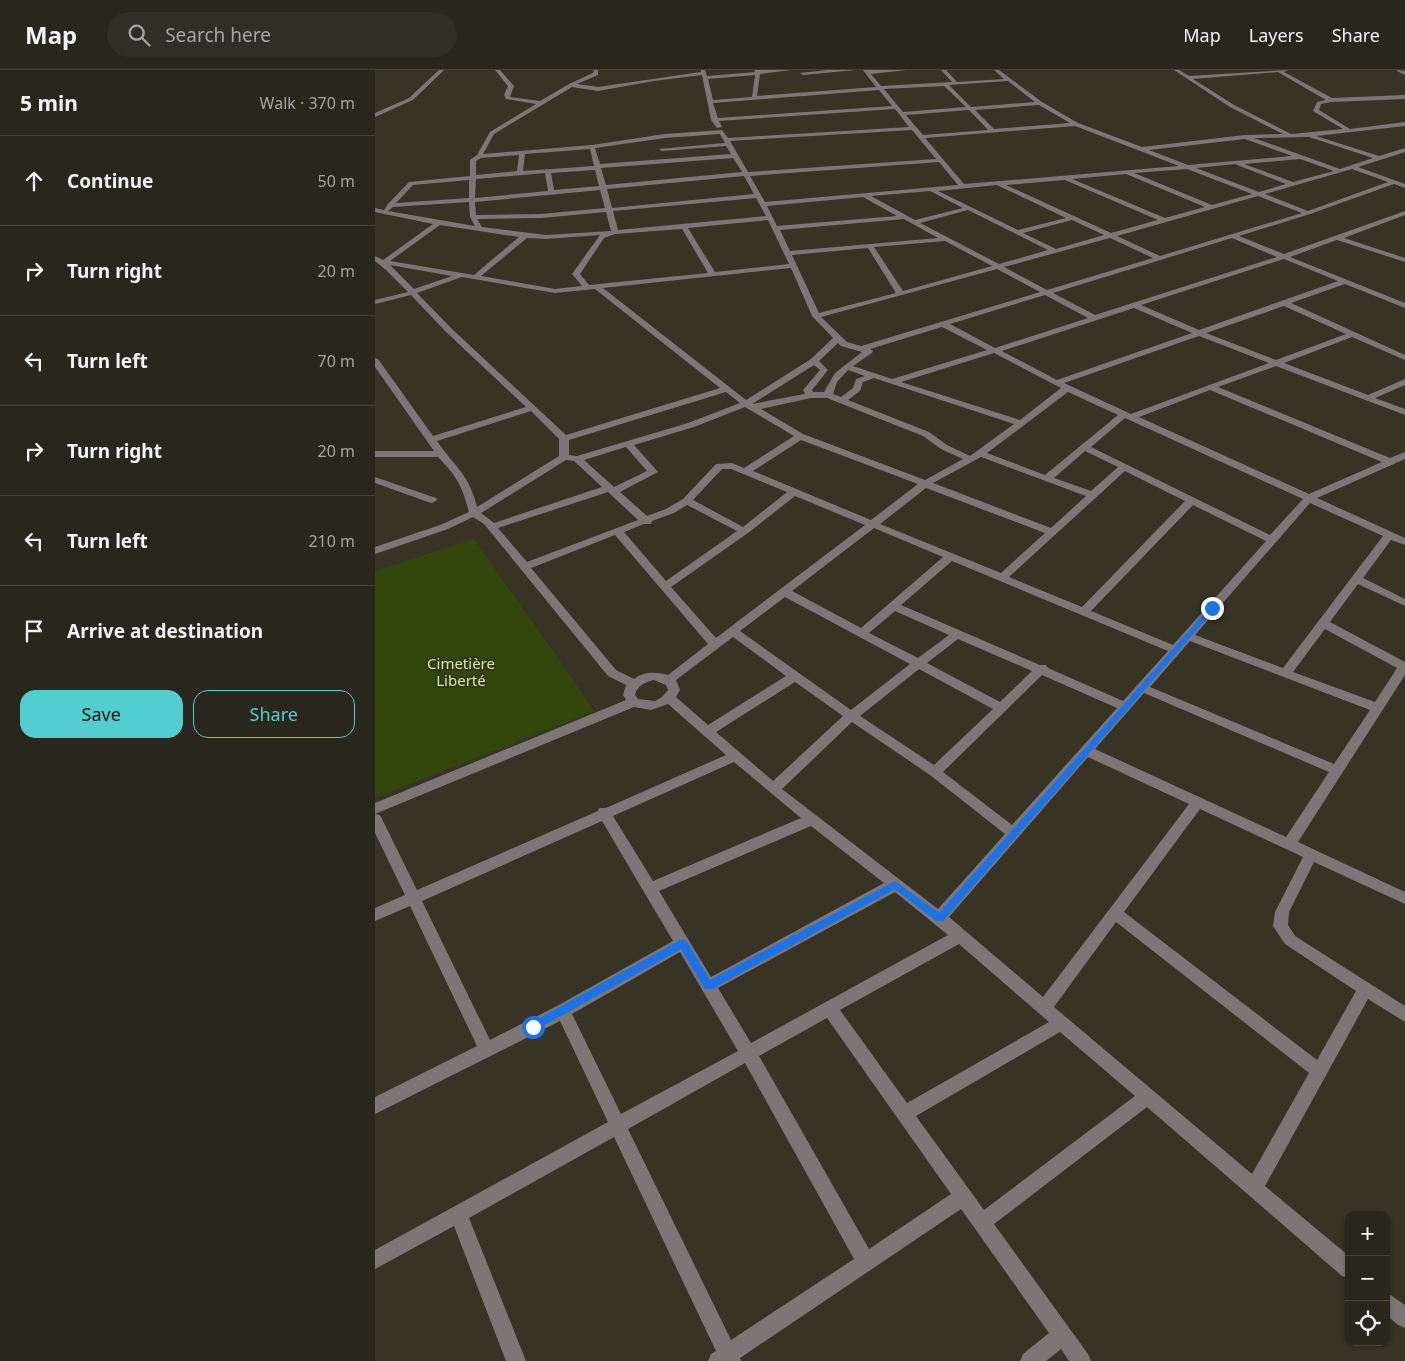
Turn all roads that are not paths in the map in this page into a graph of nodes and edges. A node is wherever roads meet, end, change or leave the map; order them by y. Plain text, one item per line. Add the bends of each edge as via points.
1 (442, 70) edge
2 (497, 70) edge
3 (596, 70) edge
4 (789, 70) edge
5 (853, 70) edge
6 (905, 70) edge
7 (943, 70) edge
8 (996, 70) edge
9 (1176, 70) edge
10 (1279, 70) edge
11 (1289, 70) edge
12 (1399, 70) edge
13 (866, 71) edge
14 (757, 72) edge
15 (802, 72) edge
16 (1405, 73) edge
17 (704, 74) edge
18 (1187, 78) junction
19 (807, 79) dead end
20 (1007, 80) junction
21 (956, 83) junction
22 (945, 84) junction
23 (571, 85) junction
24 (811, 86) dead end
25 (880, 88) junction
26 (815, 92) junction
27 (1405, 96) edge
28 (754, 98) junction
29 (1331, 100) junction
30 (712, 102) junction
31 (543, 103) junction
32 (1040, 103) junction
33 (896, 107) junction
34 (970, 108) junction
35 (902, 114) junction
36 (375, 115) edge
37 (714, 120) junction
38 (1076, 124) junction
39 (1405, 124) edge
40 (913, 128) junction
41 (1348, 130) junction
42 (993, 131) junction
43 (721, 132) junction
44 (1307, 135) junction
45 (665, 136) junction
46 (1291, 136) junction
47 (921, 137) junction
48 (1245, 138) junction
49 (727, 142) junction
50 (592, 147) junction
51 (662, 149) junction
52 (1138, 149) junction
53 (1405, 150) edge
54 (522, 154) junction
55 (479, 156) junction
56 (735, 156) junction
57 (1300, 156) junction
58 (1378, 158) junction
59 (941, 160) junction
60 (660, 162) junction
61 (1234, 162) junction
62 (597, 167) junction
63 (1186, 167) junction
64 (1351, 167) junction
65 (548, 171) junction
66 (1340, 171) junction
67 (1126, 172) junction
68 (520, 173) junction
69 (745, 174) junction
70 (473, 177) junction
71 (1065, 178) junction
72 (1395, 182) junction
73 (999, 184) junction
74 (1292, 184) junction
75 (1405, 186) edge
76 (963, 187) junction
77 (604, 188) junction
78 (932, 190) junction
79 (551, 193) junction
80 (1258, 194) junction
81 (758, 196) junction
82 (865, 196) junction
83 (473, 200) junction
84 (763, 204) junction
85 (390, 206) junction
86 (650, 206) junction
87 (1212, 207) junction
88 (969, 208) junction
89 (375, 210) edge
90 (609, 210) junction
91 (385, 211) junction
92 (1308, 213) junction
93 (1405, 213) edge
94 (542, 216) junction
95 (473, 217) junction
96 (907, 217) junction
97 (770, 218) junction
98 (1073, 218) junction
99 (1164, 220) junction
100 (915, 222) junction
101 (439, 223) junction
102 (647, 223) junction
103 (684, 226) junction
104 (479, 228) junction
105 (775, 228) junction
106 (615, 232) junction
107 (1017, 232) junction
108 (1110, 235) junction
109 (525, 236) junction
110 (1233, 236) junction
111 (1335, 237) junction
112 (947, 239) junction
113 (870, 246) junction
114 (1055, 251) junction
115 (1405, 251) edge
116 (788, 253) junction
117 (1394, 256) junction
118 (1283, 257) junction
119 (375, 258) edge
120 (1159, 258) junction
121 (1405, 260) edge
122 (384, 262) junction
123 (794, 266) junction
124 (998, 267) junction
125 (462, 275) junction
126 (713, 275) junction
127 (475, 278) junction
128 (1344, 282) junction
129 (597, 287) junction
130 (587, 288) junction
131 (411, 293) junction
132 (1047, 293) junction
133 (901, 294) junction
134 (375, 302) edge
135 (1284, 303) junction
136 (1134, 305) junction
137 (1405, 306) edge
138 (816, 316) junction
139 (1094, 318) junction
140 (943, 324) junction
141 (1199, 333) junction
142 (1353, 334) junction
143 (838, 338) junction
144 (860, 349) junction
145 (993, 351) junction
146 (1405, 358) edge
147 (814, 360) junction
148 (375, 361) edge
149 (1276, 363) junction
150 (847, 367) junction
151 (872, 376) junction
152 (894, 381) junction
153 (1405, 382) edge
154 (1056, 383) junction
155 (1210, 387) junction
156 (1067, 388) junction
157 (727, 389) junction
158 (811, 395) junction
159 (828, 395) junction
160 (1367, 398) junction
161 (842, 400) junction
162 (749, 406) junction
163 (532, 408) junction
164 (1405, 412) edge
165 (1127, 416) junction
166 (1021, 423) junction
167 (800, 436) junction
168 (564, 438) junction
169 (431, 440) junction
170 (627, 443) junction
171 (1084, 447) junction
172 (441, 454) junction
173 (376, 455) edge
174 (1405, 455) edge
175 (564, 457) junction
176 (975, 457) junction
177 (577, 459) junction
178 (1391, 462) junction
179 (1124, 467) junction
180 (746, 470) junction
181 (1046, 479) junction
182 (375, 480) edge
183 (925, 484) junction
184 (611, 490) junction
185 (795, 491) junction
186 (1092, 496) junction
187 (1309, 498) junction
188 (432, 500) dead end
189 (1192, 500) junction
190 (687, 502) junction
191 (474, 513) junction
192 (647, 522) junction
193 (873, 523) junction
194 (491, 527) junction
195 (744, 531) junction
196 (618, 532) junction
197 (1052, 532) junction
198 (1389, 535) junction
199 (1272, 540) junction
200 (1405, 542) edge
201 (375, 551) edge
202 (951, 556) junction
203 (523, 567) junction
204 (1003, 578) junction
205 (1356, 579) junction
206 (664, 587) junction
207 (785, 592) junction
208 (1405, 603) edge
209 (895, 606) junction
210 (1083, 611) junction
211 (1323, 623) junction
212 (733, 632) junction
213 (862, 633) junction
214 (957, 634) junction
215 (1188, 636) junction
216 (715, 645) junction
217 (1176, 650) junction
218 (919, 664) junction
219 (1405, 667) edge
220 (1042, 668) junction
221 (1286, 673) junction
222 (795, 676) junction
223 (669, 680) junction
224 (634, 684) junction
225 (1142, 688) junction
226 (669, 698) junction
227 (634, 702) junction
228 (1126, 707) junction
229 (1001, 708) junction
230 (1377, 708) junction
231 (851, 716) junction
232 (708, 731) junction
233 (1087, 751) junction
234 (736, 756) junction
235 (1336, 770) junction
236 (935, 772) junction
237 (773, 789) junction
238 (1198, 802) junction
239 (375, 809) edge
240 (605, 812) junction
241 (375, 819) edge
242 (813, 819) junction
243 (1014, 834) junction
244 (1289, 844) junction
245 (1311, 855) junction
246 (895, 884) junction
247 (650, 889) junction
248 (414, 898) junction
249 (1405, 898) edge
250 (1115, 912) junction
251 (375, 915) edge
252 (939, 918) junction
253 (960, 936) junction
254 (682, 943) junction
255 (708, 986) junction
256 (1365, 990) junction
257 (829, 1008) junction
258 (1044, 1008) junction
259 (563, 1011) junction
260 (1405, 1015) edge
261 (1061, 1023) junction
262 (487, 1050) junction
263 (748, 1053) junction
264 (1319, 1071) junction
265 (1147, 1097) junction
266 (375, 1106) edge
267 (904, 1114) junction
268 (618, 1126) junction
269 (1254, 1188) junction
270 (963, 1197) junction
271 (458, 1214) junction
272 (981, 1223) junction
273 (375, 1260) edge
274 (866, 1262) junction
275 (1345, 1266) edge
276 (1390, 1305) edge
277 (1405, 1318) edge
278 (1063, 1336) junction
279 (726, 1359) edge
280 (516, 1361) edge
281 (1030, 1361) edge
282 (1081, 1361) edge

1 - 36 street via 411,100
2 - 31 street via 511,86 508,98
3 - 23 street via 593,77
4 - 14 street
5 - 15 street
6 - 13 street
7 - 21 street
8 - 20 street
9 - 18 street
10 - 11 street
10 - 18 street
10 - 29 street
12 - 16 street
13 - 25 street
14 - 17 street
14 - 28 street
15 - 19 street
17 - 23 street via 598,89
17 - 30 street
18 - 46 street
20 - 21 street
20 - 32 street
21 - 22 street
22 - 25 street
22 - 34 street
23 - 31 street
24 - 26 street
25 - 26 street
25 - 33 street
26 - 28 street
27 - 29 street
28 - 30 street
29 - 41 street via 1319,103 1315,111
30 - 37 street
31 - 55 street via 492,134
32 - 34 street
32 - 38 street
33 - 35 street
33 - 37 street
34 - 35 street
34 - 42 street
35 - 40 street
37 - 43 street
38 - 42 street
38 - 52 street
39 - 41 street
40 - 47 street
40 - 49 street
41 - 44 street
42 - 47 street
43 - 45 street
43 - 49 street
44 - 46 street
44 - 58 street
45 - 50 street
45 - 51 street
46 - 48 street
47 - 59 street
48 - 52 street
48 - 57 street
49 - 51 street
49 - 56 street
50 - 54 street
50 - 62 street
51 - 60 street
52 - 63 street
53 - 58 street
54 - 55 street
54 - 68 street
55 - 70 street via 473,160
56 - 60 street
56 - 69 street
57 - 61 street
57 - 66 street
58 - 64 street
59 - 69 street
59 - 76 street
60 - 62 street
61 - 63 street
61 - 74 street
62 - 65 street
62 - 77 street
63 - 67 street
63 - 80 street
64 - 66 street
64 - 72 street
65 - 68 street
65 - 79 street
66 - 74 street
67 - 71 street
67 - 87 street
68 - 70 street
69 - 77 street
69 - 81 street
70 - 83 street
70 - 85 street via 411,183
71 - 73 street
71 - 99 street
72 - 75 street
72 - 92 street
73 - 76 street
73 - 98 street
74 - 80 street
76 - 78 street
77 - 79 street
77 - 90 street
78 - 82 street
78 - 88 street
79 - 94 street
80 - 87 street
80 - 92 street
81 - 84 street
81 - 86 street
82 - 84 street
82 - 96 street
83 - 85 street
83 - 94 street
83 - 95 street
84 - 97 street
85 - 91 street
86 - 90 street
86 - 102 street
87 - 99 street
88 - 100 street
88 - 107 street
89 - 91 street
90 - 94 street
90 - 106 street
91 - 101 street
92 - 110 street
93 - 111 street
94 - 95 street
94 - 106 street
94 - 109 street
95 - 104 street
96 - 100 street
96 - 105 street
97 - 103 street
97 - 105 street
98 - 107 street
98 - 108 street
99 - 108 street
100 - 112 street
101 - 104 street
101 - 122 street
102 - 103 street
102 - 106 street
103 - 126 street
104 - 109 street
105 - 116 street
106 - 130 street via 602,238 576,274
107 - 114 street
108 - 114 street
108 - 120 street
109 - 127 street
110 - 118 street
110 - 120 street
111 - 117 street
111 - 118 street
112 - 113 street
112 - 124 street
113 - 116 street
113 - 133 street
114 - 124 street
115 - 117 street
116 - 123 street
117 - 121 street
118 - 128 street
118 - 136 street
119 - 122 street
120 - 132 street
122 - 125 street
122 - 131 street
123 - 126 street
123 - 138 street
124 - 132 street
124 - 133 street
125 - 127 street
125 - 131 street
126 - 129 street
127 - 130 street via 555,291
128 - 135 street
128 - 137 street
129 - 130 street
129 - 157 street
131 - 134 street
131 - 163 street
132 - 139 street
132 - 140 street
133 - 138 street
135 - 141 street
135 - 142 street
136 - 139 street
136 - 141 street
138 - 143 street
139 - 145 street
140 - 144 street
140 - 145 street
141 - 149 street
141 - 154 street
142 - 146 street
142 - 149 street
143 - 144 street via 844,344
143 - 147 street
144 - 150 street via 869,351
145 - 152 street
145 - 154 street
147 - 158 street via 824,370 807,389
147 - 162 street
148 - 169 street
149 - 155 street
149 - 160 street
150 - 151 street
150 - 159 street via 833,382
151 - 152 street
151 - 161 street via 859,381 857,389
152 - 166 street
153 - 160 street
154 - 156 street
155 - 165 street
155 - 178 street
156 - 165 street
156 - 166 street
157 - 162 street
157 - 168 street
158 - 159 street
158 - 162 street
159 - 161 street
160 - 164 street
161 - 176 street via 926,434 944,447
162 - 167 street
162 - 170 street
163 - 168 street
163 - 169 street
165 - 171 street
165 - 187 street
166 - 176 street
167 - 180 street
167 - 183 street
168 - 175 street
169 - 172 street
170 - 177 street
170 - 184 street via 653,472
171 - 179 street
171 - 181 street
172 - 173 street
172 - 191 street via 461,476
174 - 178 street
175 - 177 street
175 - 191 street
176 - 181 street
176 - 183 street
177 - 184 street
178 - 187 street
179 - 186 street
179 - 189 street
180 - 185 street
180 - 190 street via 719,466
181 - 186 street
182 - 188 street
183 - 193 street
183 - 197 street
184 - 192 street
184 - 194 street
185 - 193 street
185 - 195 street
186 - 197 street
187 - 198 street
187 - 199 street
189 - 199 street
189 - 210 street
190 - 192 street
190 - 195 street
191 - 194 street
191 - 201 street
192 - 196 street
193 - 202 street
193 - 207 street
194 - 203 street
195 - 206 street
196 - 203 street
196 - 206 street
197 - 204 street
198 - 200 street
198 - 205 street
199 - 215 street
202 - 204 street
202 - 209 street
203 - 224 street via 612,673
204 - 210 street
205 - 208 street
205 - 211 street
206 - 216 street
207 - 212 street
207 - 213 street
209 - 213 street
209 - 214 street
210 - 217 street
211 - 219 street
211 - 221 street
212 - 216 street
212 - 222 street
213 - 218 street
214 - 218 street
214 - 220 street
215 - 217 street
215 - 221 street
216 - 223 street
217 - 225 street
218 - 229 street
218 - 231 street
219 - 230 street
220 - 228 street
220 - 229 street
221 - 230 street
222 - 231 street
222 - 232 street
223 - 224 street via 649,677
223 - 226 street via 674,690
224 - 227 street via 629,691
225 - 228 street
225 - 235 street
226 - 227 street via 655,705
226 - 232 street
227 - 239 street
228 - 233 street
229 - 236 street
230 - 235 street
231 - 236 street
231 - 237 street
232 - 234 street
233 - 238 street
233 - 243 street
234 - 237 street
234 - 240 street
235 - 244 street
236 - 243 street
237 - 242 street
238 - 244 street
238 - 250 street
240 - 247 street
240 - 248 street
241 - 248 street
242 - 246 street
242 - 247 street
243 - 252 street
244 - 245 street
245 - 249 street
245 - 256 street via 1283,912 1280,926 1290,940
246 - 252 street
246 - 255 street
247 - 254 street
248 - 251 street
248 - 262 street
250 - 258 street
250 - 264 street
252 - 253 street
253 - 257 street
253 - 258 street
254 - 255 street
254 - 259 street
255 - 263 street
256 - 260 street
256 - 264 street
257 - 263 street
257 - 267 street
258 - 261 street
259 - 262 street
259 - 268 street
261 - 265 street
261 - 267 street
262 - 266 street
263 - 268 street
263 - 274 street
264 - 269 street
265 - 269 street
265 - 272 street
267 - 270 street
268 - 271 street
268 - 279 street
269 - 275 street
270 - 272 street
270 - 274 street
271 - 273 street
271 - 280 street
272 - 278 street
274 - 279 street
276 - 277 street
278 - 281 street
278 - 282 street

